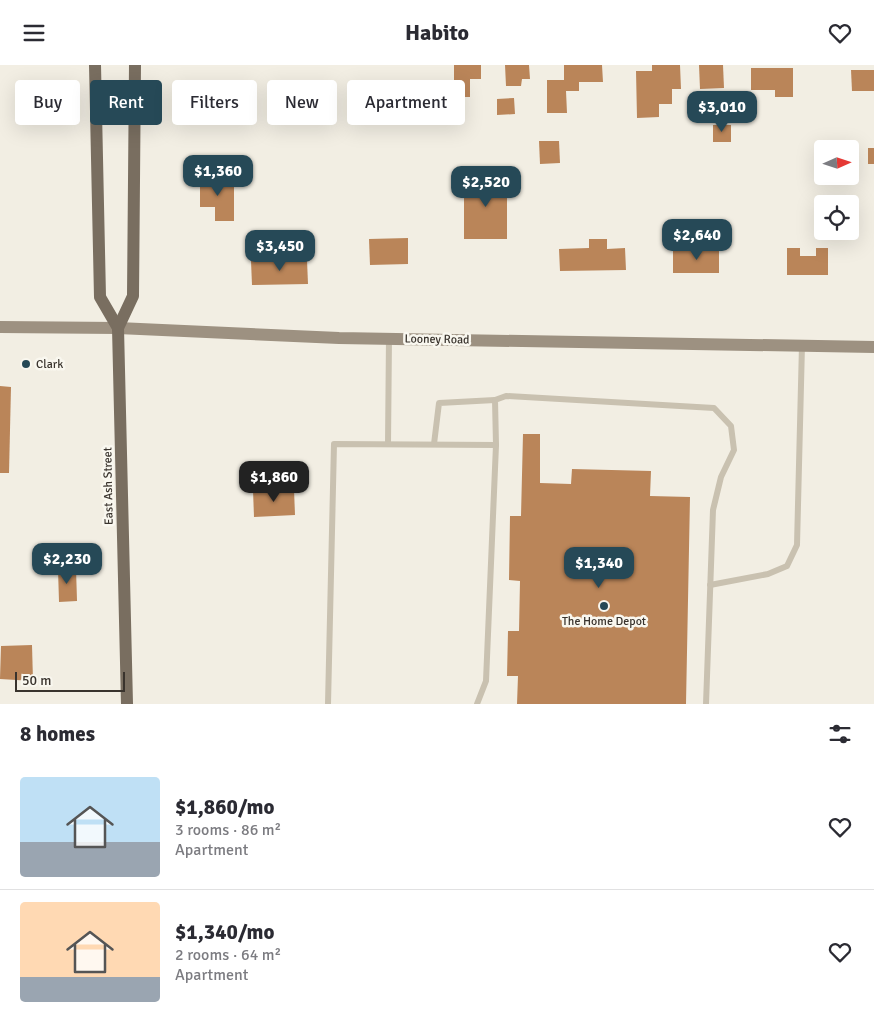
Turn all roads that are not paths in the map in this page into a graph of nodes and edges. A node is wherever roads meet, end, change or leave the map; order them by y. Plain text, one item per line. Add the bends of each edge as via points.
1 (95, 65) edge
2 (135, 65) edge
3 (0, 327) edge
4 (118, 328) junction
5 (389, 338) junction
6 (802, 345) junction
7 (874, 347) edge
8 (495, 400) junction
9 (388, 444) junction
10 (434, 444) junction
11 (496, 445) junction
12 (710, 585) junction
13 (127, 704) edge
14 (328, 704) edge
15 (478, 704) edge
16 (706, 704) edge

1 - 4 main road, East Ash Street via 100,297
2 - 4 main road, East Ash Street via 133,296
3 - 4 street, Looney Road
4 - 5 street, Looney Road
4 - 13 main road, East Ash Street
5 - 6 street, Looney Road
5 - 9 lane
6 - 7 street, Looney Road
6 - 12 lane via 797,545 787,566 768,574
8 - 10 lane via 438,403
8 - 11 lane
8 - 12 lane via 506,395 714,408 731,426 734,450 721,477 713,509
9 - 10 lane
9 - 14 lane via 334,444
10 - 11 lane
11 - 15 lane via 486,681
12 - 16 lane

